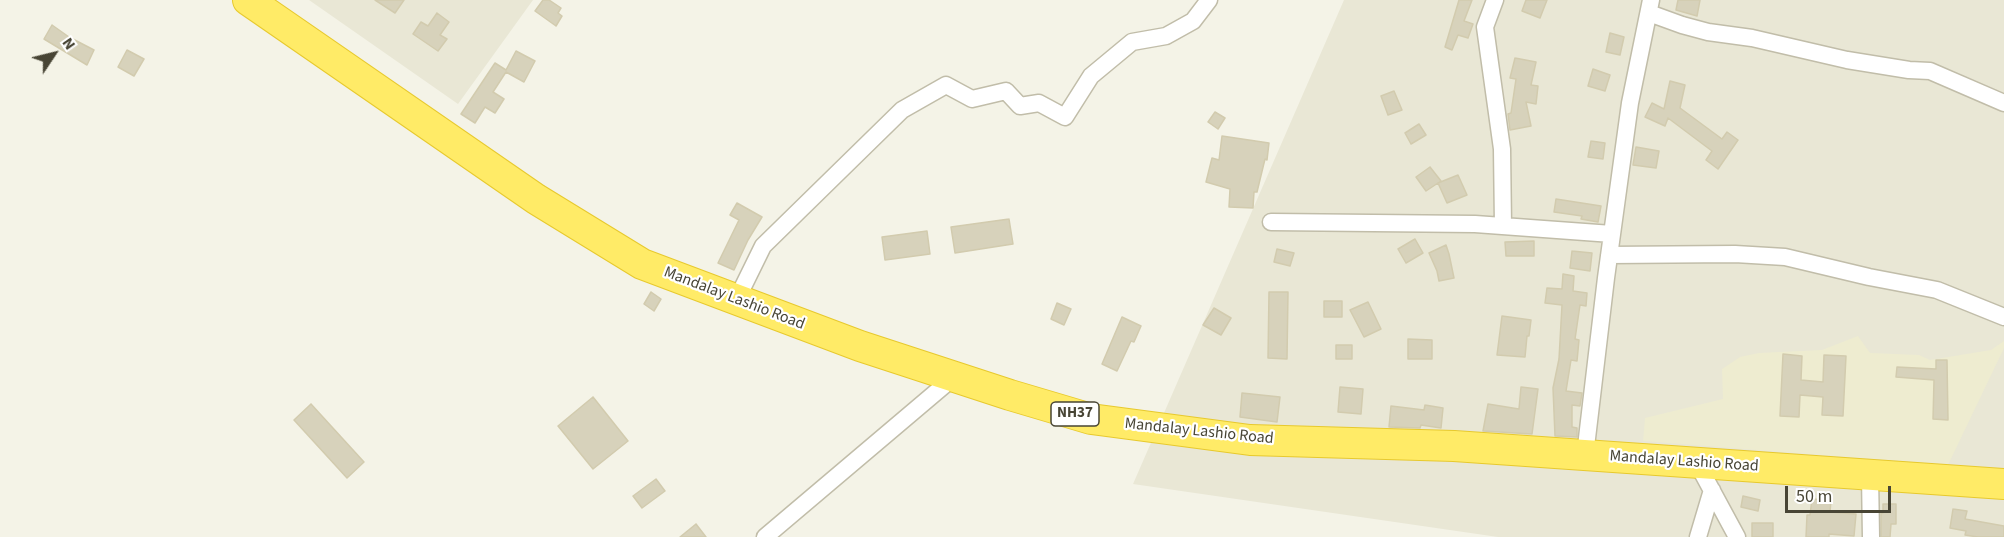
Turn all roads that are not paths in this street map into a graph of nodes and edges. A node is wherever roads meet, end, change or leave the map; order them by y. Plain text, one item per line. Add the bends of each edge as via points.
1 (248, 0) edge
2 (1209, 0) edge
3 (1495, 0) edge
4 (1650, 7) edge
5 (2004, 103) edge
6 (1271, 222) dead end
7 (1503, 226) junction
8 (1612, 234) junction
9 (1609, 255) junction
10 (736, 301) junction
11 (2004, 317) edge
12 (954, 377) junction
13 (1585, 455) junction
14 (1697, 463) junction
15 (1870, 475) junction
16 (2004, 484) edge
17 (1712, 490) junction
18 (765, 537) edge
19 (1698, 537) edge
20 (1737, 537) edge
21 (1870, 537) edge

1 - 10 highway, Mandalay Lashio Road / NH37 via 536,199 642,264
2 - 10 street via 1193,21 1166,36 1132,42 1091,76 1065,117 1039,104 1020,106 1006,91 972,99 946,86 902,110 763,246
3 - 7 street via 1485,27 1502,149
4 - 5 street via 1682,26 1708,32 1847,60 1929,71
4 - 8 street via 1630,103
6 - 7 street
7 - 8 street
8 - 9 street
9 - 11 street via 1785,257 1938,290
9 - 13 street
10 - 12 highway, Mandalay Lashio Road / NH37
12 - 13 highway, Mandalay Lashio Road / NH37 via 1091,419 1250,440 1455,446
12 - 18 street
13 - 14 highway, Mandalay Lashio Road / NH37
14 - 15 highway, Mandalay Lashio Road / NH37
14 - 17 street
15 - 16 highway, Mandalay Lashio Road / NH37
15 - 21 street
17 - 19 street
17 - 20 street

